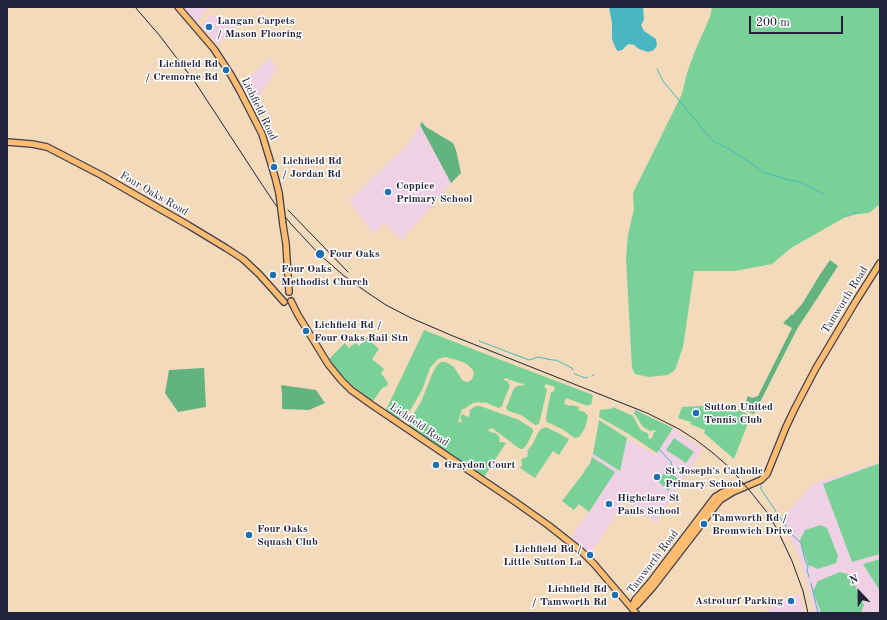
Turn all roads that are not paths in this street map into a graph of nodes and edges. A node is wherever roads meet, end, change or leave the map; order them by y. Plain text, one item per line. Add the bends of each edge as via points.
1 (178, 7) edge
2 (7, 142) edge
3 (880, 263) edge
4 (276, 292) junction
5 (286, 293) junction
6 (287, 302) junction
7 (632, 608) junction
8 (636, 613) edge

1 - 5 main road, Lichfield Road, bridge via 214,48 262,134 279,193 286,244
2 - 4 main road, Four Oaks Road via 45,146 101,175 226,248 248,263
3 - 7 main road, Tamworth Road via 816,368 786,427 767,474 761,480 743,488 733,488 715,497 635,600
4 - 5 main road, Four Oaks Road
4 - 6 main road, Four Oaks Road
5 - 6 main road via 283,298
5 - 6 main road via 292,296
6 - 7 main road, Lichfield Road via 333,370 351,390 548,525 581,551
7 - 8 main road, Lichfield Road

